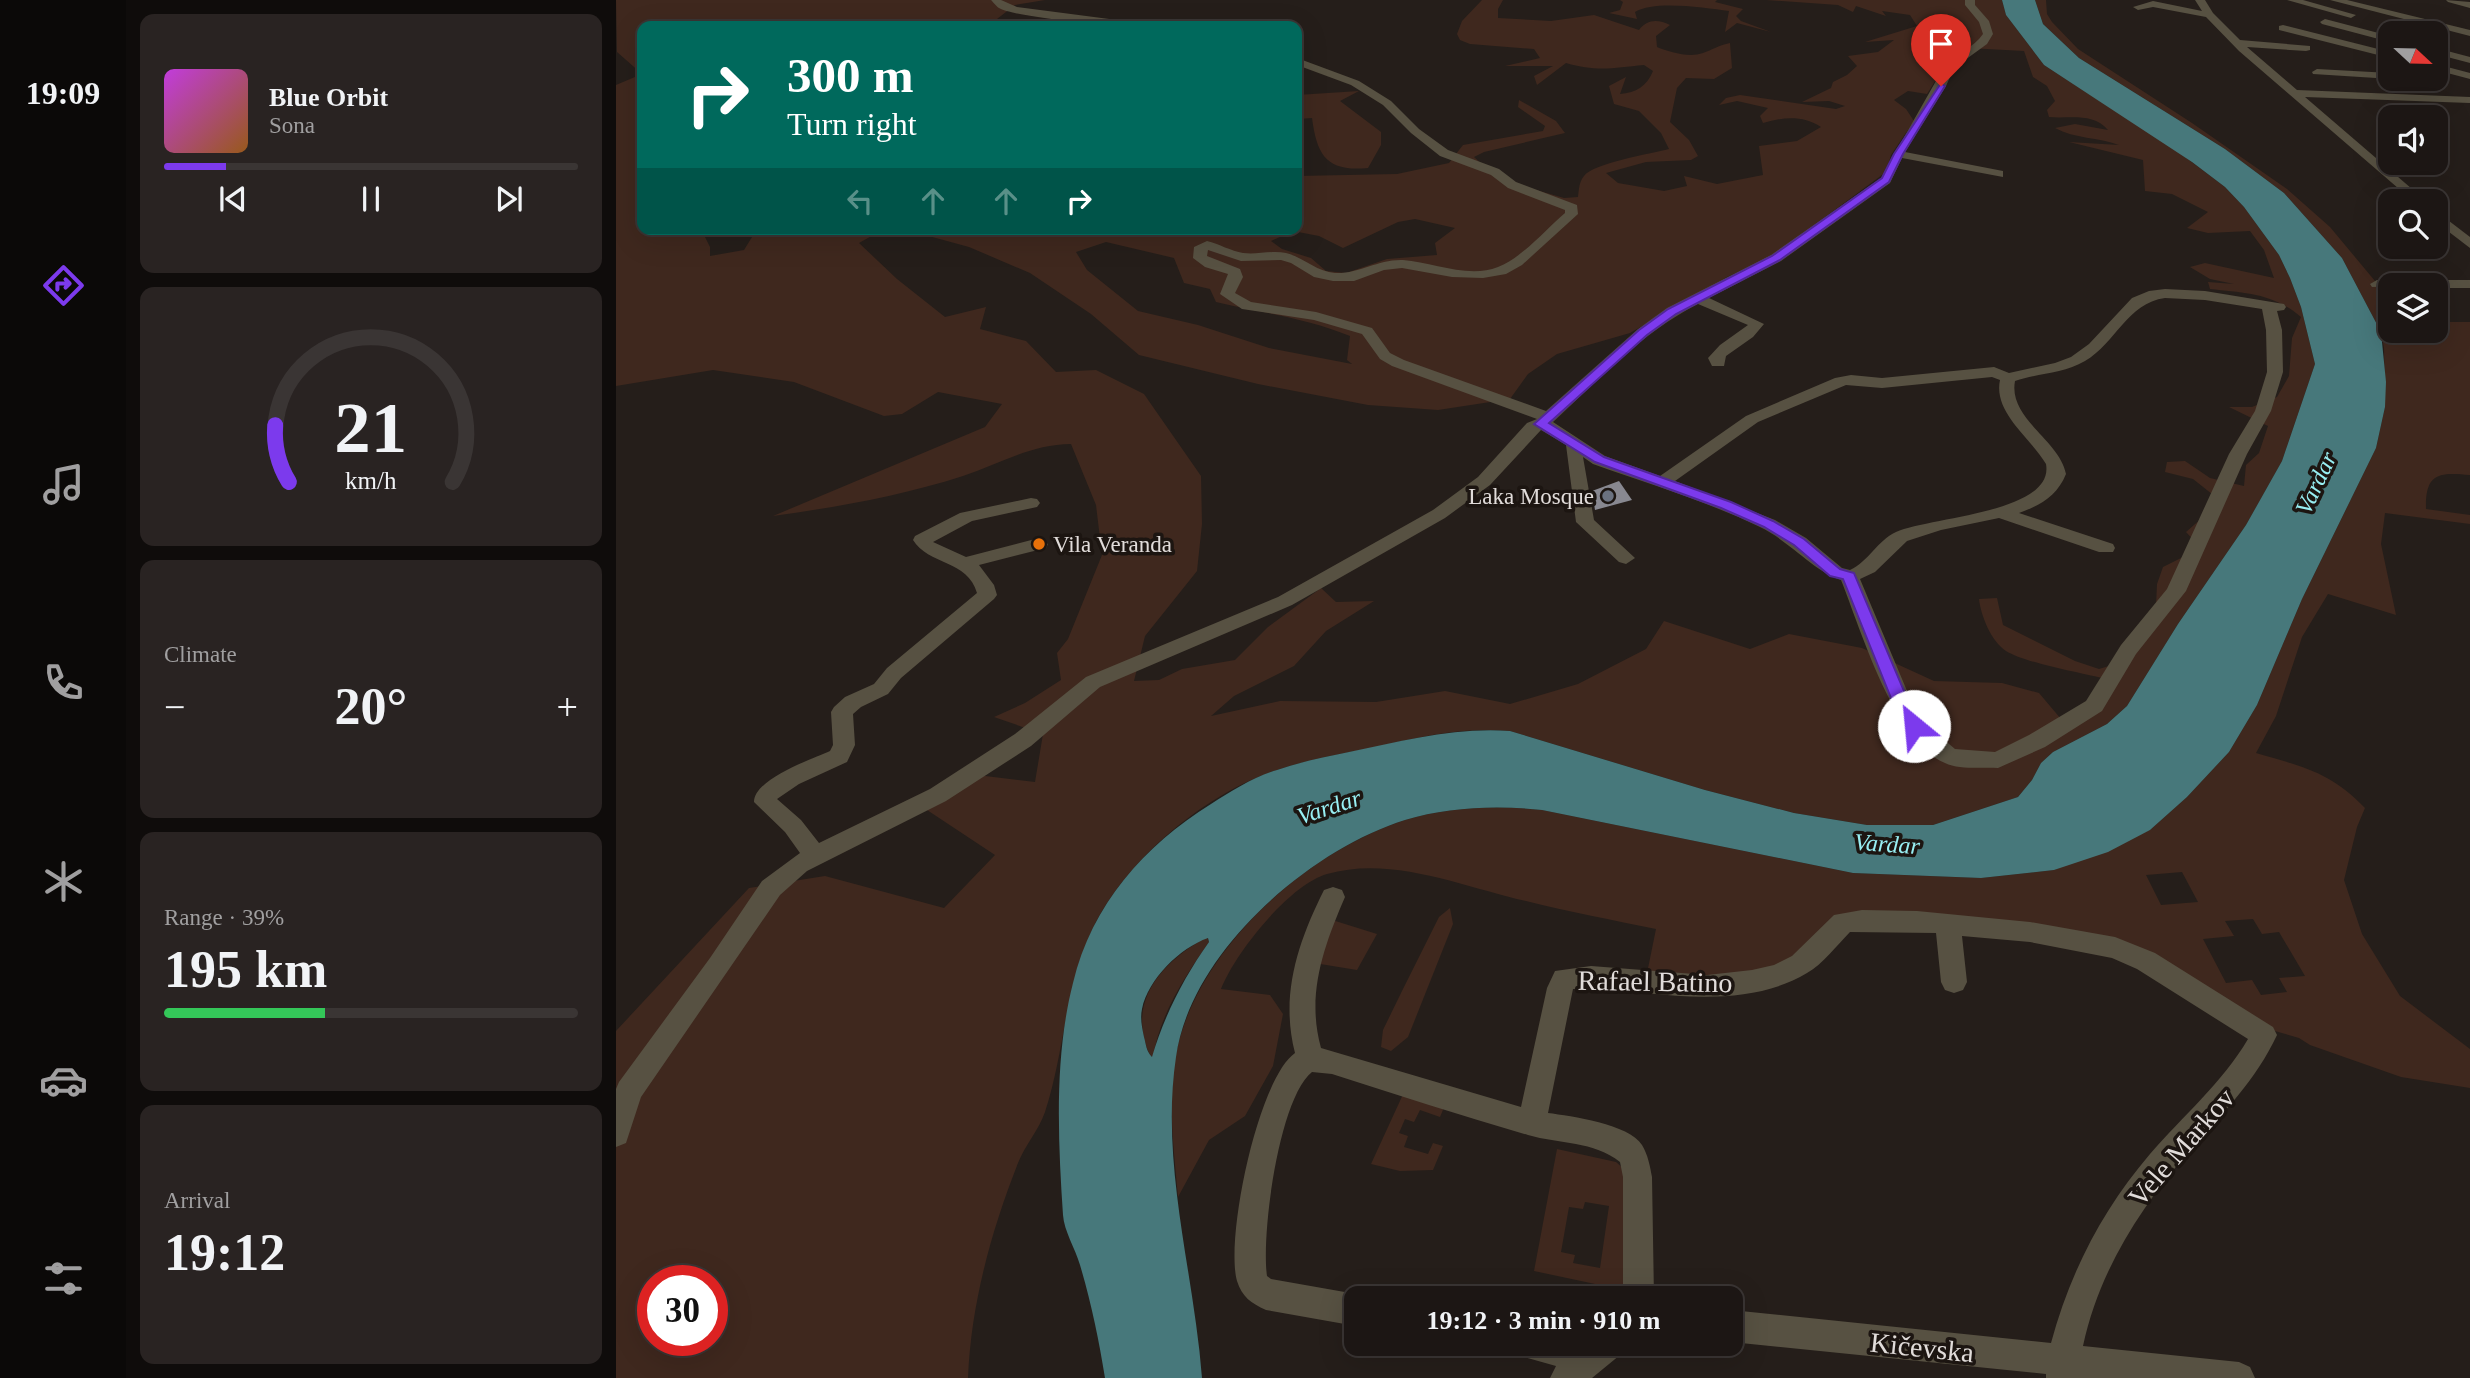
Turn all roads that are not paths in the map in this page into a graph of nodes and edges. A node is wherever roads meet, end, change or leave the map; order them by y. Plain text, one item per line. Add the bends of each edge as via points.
1 (996, 0) edge
2 (1970, 0) edge
3 (2200, 0) edge
4 (2292, 0) edge
5 (2335, 0) edge
6 (2380, 0) edge
7 (2451, 0) edge
8 (2470, 5) edge
9 (2138, 7) dead end
10 (2209, 15) junction
11 (1101, 21) edge
12 (2378, 21) edge
13 (2325, 22) dead end
14 (2470, 22) edge
15 (2283, 28) dead end
16 (2470, 33) edge
17 (2378, 36) edge
18 (2448, 39) edge
19 (2237, 43) junction
20 (2470, 44) edge
21 (2378, 52) edge
22 (2448, 54) edge
23 (2251, 56) junction
24 (2470, 60) edge
25 (1302, 63) edge
26 (2448, 70) edge
27 (2318, 72) dead end
28 (2378, 75) edge
29 (2470, 76) edge
30 (2448, 81) edge
31 (2470, 86) edge
32 (2293, 93) junction
33 (2470, 100) edge
34 (1898, 154) junction
35 (1999, 174) dead end
36 (2406, 189) edge
37 (2448, 225) edge
38 (2470, 244) edge
39 (2377, 284) dead end
40 (2470, 284) edge
41 (1697, 299) junction
42 (1718, 363) dead end
43 (2008, 378) junction
44 (1543, 421) junction
45 (1574, 445) junction
46 (1661, 483) junction
47 (1031, 503) dead end
48 (1999, 512) junction
49 (1039, 544) dead end
50 (2106, 548) dead end
51 (1626, 558) dead end
52 (965, 563) junction
53 (1849, 576) junction
54 (814, 855) junction
55 (1333, 897) dead end
56 (1948, 924) junction
57 (1954, 982) dead end
58 (2264, 1035) joint
59 (1310, 1059) junction
60 (1532, 1122) junction
61 (616, 1134) edge
62 (1639, 1286) edge
63 (1344, 1308) edge
64 (1743, 1328) edge
65 (1593, 1356) edge
66 (2063, 1370) edge
67 (1566, 1378) edge
68 (2239, 1378) edge

1 - 11 street via 1016,10
2 - 34 street via 1987,34 1983,42 1948,67
3 - 10 street
4 - 12 street
5 - 16 street
6 - 14 street
7 - 8 street
9 - 10 street via 2151,4
10 - 19 street
13 - 17 street
15 - 21 street
18 - 20 street
19 - 23 street
19 - 23 street via 2303,53
22 - 24 street
23 - 32 street
25 - 44 street via 1355,83 1387,103 1444,153 1495,172 1512,185 1560,201 1572,208 1571,214 1517,262 1483,274 1402,264 1333,277 1281,256 1241,257 1207,245 1199,250 1200,258 1236,272 1227,294 1236,302 1316,316 1367,331 1385,356 1398,363
26 - 29 street
27 - 28 street
30 - 31 street
32 - 33 street
32 - 36 street
34 - 35 street
34 - 41 street via 1886,180 1806,238
37 - 38 street
39 - 40 street
41 - 42 street via 1757,324 1720,352
41 - 44 street via 1643,332
43 - 46 street via 1990,372 1882,383 1841,381 1752,419
43 - 48 street via 2006,391 2011,403 2055,461 2057,473 2046,494
43 - 53 street via 2077,360 2144,298 2183,293 2274,306 2275,372 2263,411 2238,454 2176,591 2128,650 2094,706 1998,760 1950,757 1914,726
44 - 45 street
44 - 54 street via 1484,481 1439,514 1264,611 1093,682 1023,740 938,796
45 - 46 street via 1599,460
45 - 51 street via 1586,522
46 - 53 street via 1769,524 1835,572
47 - 52 street via 966,517 922,540
48 - 50 street
48 - 53 street via 1893,541 1873,565
49 - 52 street
52 - 54 street via 986,586 987,594 894,673 881,690 842,712 844,745 839,756 765,796 765,802 789,819
54 - 61 street via 771,888 745,924 629,1091
55 - 59 street via 1312,944 1299,1003
56 - 57 street
56 - 58 street, Rafael Batino via 2029,932 2115,948 2146,961
56 - 60 street, Rafael Batino via 1843,922 1808,958 1789,970 1729,985 1566,978 1560,988
58 - 66 street, Vele Markov via 2238,1079 2148,1176 2106,1240 2073,1313
59 - 60 street via 1344,1065
59 - 63 street via 1297,1067 1279,1099 1255,1209 1251,1272 1255,1287 1266,1294
60 - 62 street via 1608,1141 1633,1156 1638,1186
64 - 66 street, Kičevska
65 - 67 street
66 - 68 street, Kičevska

